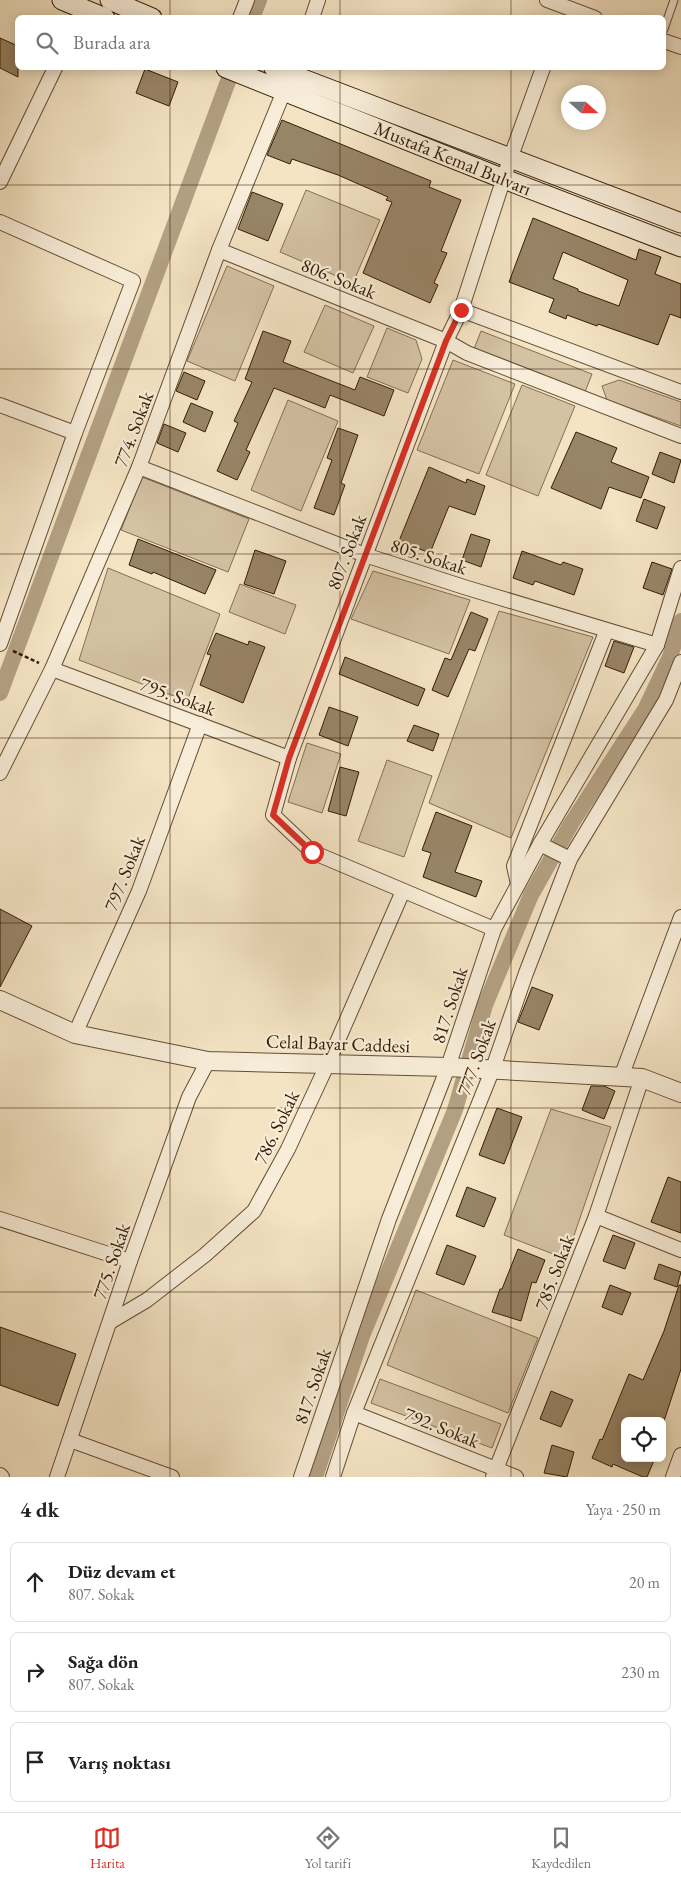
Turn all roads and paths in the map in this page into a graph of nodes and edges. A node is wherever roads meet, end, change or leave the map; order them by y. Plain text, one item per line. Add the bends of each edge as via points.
1 (62, 0) edge
2 (247, 0) edge
3 (318, 0) edge
4 (547, 0) edge
5 (674, 0) edge
6 (118, 2) edge
7 (564, 8) edge
8 (81, 13) edge
9 (146, 15) edge
10 (241, 15) edge
11 (313, 15) edge
12 (586, 15) edge
13 (666, 23) edge
14 (666, 42) edge
15 (681, 47) edge
16 (54, 70) edge
17 (232, 70) edge
18 (542, 70) edge
19 (285, 75) edge
20 (510, 159) junction
21 (504, 179) junction
22 (0, 182) edge
23 (0, 222) edge
24 (681, 223) edge
25 (681, 246) edge
26 (218, 250) junction
27 (461, 310) junction
28 (446, 341) junction
29 (681, 392) edge
30 (0, 405) edge
31 (75, 434) junction
32 (681, 436) edge
33 (139, 467) junction
34 (365, 554) junction
35 (681, 568) edge
36 (606, 632) junction
37 (657, 646) junction
38 (5, 647) edge
39 (681, 662) edge
40 (49, 668) junction
41 (200, 724) junction
42 (289, 758) junction
43 (0, 773) edge
44 (540, 844) junction
45 (570, 860) junction
46 (518, 884) junction
47 (403, 891) junction
48 (681, 917) edge
49 (494, 929) junction
50 (0, 1000) edge
51 (75, 1034) junction
52 (208, 1061) junction
53 (328, 1063) junction
54 (448, 1067) junction
55 (492, 1071) junction
56 (621, 1077) junction
57 (642, 1078) junction
58 (681, 1093) edge
59 (596, 1216) junction
60 (0, 1219) edge
61 (24, 1227) junction
62 (0, 1229) edge
63 (681, 1250) edge
64 (130, 1261) junction
65 (110, 1322) junction
66 (354, 1413) junction
67 (70, 1440) junction
68 (681, 1455) edge
69 (495, 1473) edge
70 (57, 1477) edge
71 (172, 1477) edge
72 (301, 1477) edge
73 (332, 1477) edge
74 (516, 1477) edge
75 (672, 1477) edge

1 - 8 main road
2 - 10 street
3 - 11 street
4 - 7 street
5 - 13 lane
6 - 9 main road
7 - 12 street
14 - 15 street
16 - 22 street
17 - 19 main road, Mustafa Kemal Bulvarı
18 - 20 street, 807. Sokak
19 - 20 main road, Mustafa Kemal Bulvarı
19 - 21 main road, Mustafa Kemal Bulvarı
19 - 26 street, 774. Sokak
20 - 21 street, 807. Sokak
20 - 24 main road, Mustafa Kemal Bulvarı
21 - 25 main road, Mustafa Kemal Bulvarı
21 - 27 street, 807. Sokak
23 - 31 street via 133,281
26 - 28 street, 806. Sokak
26 - 33 street, 774. Sokak
27 - 28 street, 807. Sokak
27 - 29 street
28 - 32 street, 806. Sokak via 467,353
28 - 34 street, 807. Sokak
30 - 31 street
31 - 38 street
33 - 34 street, 805. Sokak
33 - 40 street, 774. Sokak
34 - 36 street, 805. Sokak
34 - 42 street, 807. Sokak
35 - 37 street, 817. Sokak
36 - 37 street, 805. Sokak
36 - 46 street via 514,866
37 - 44 street, 817. Sokak
38 - 40 path
39 - 45 street, 777. Sokak via 666,700
40 - 41 street, 795. Sokak
40 - 43 street, 774. Sokak
41 - 42 street, 795. Sokak
41 - 51 street, 797. Sokak via 139,891
42 - 47 street, 807. Sokak via 273,815 312,852
44 - 45 street
44 - 46 street, 817. Sokak
45 - 55 street, 777. Sokak
46 - 49 street, 817. Sokak
47 - 49 street, 807. Sokak
47 - 53 street, 786. Sokak
48 - 56 street
49 - 54 street, 817. Sokak
50 - 51 street, Celal Bayar Caddesi
51 - 52 street, Celal Bayar Caddesi
52 - 53 street, Celal Bayar Caddesi
52 - 64 street, 775. Sokak via 189,1097
53 - 54 street, Celal Bayar Caddesi
53 - 65 street, 786. Sokak via 288,1149 254,1211 147,1300
54 - 55 street, Celal Bayar Caddesi
54 - 72 street, 817. Sokak via 389,1219
55 - 56 street, Celal Bayar Caddesi
55 - 66 street, 777. Sokak
56 - 57 street, Celal Bayar Caddesi
57 - 58 street, Celal Bayar Caddesi
57 - 59 street, 785. Sokak
59 - 63 street
59 - 69 street, 785. Sokak
60 - 61 street
61 - 62 street
61 - 64 street
64 - 65 street, 775. Sokak
65 - 67 street, 775. Sokak
66 - 69 street, 792. Sokak
66 - 73 street, 777. Sokak
67 - 70 street, 775. Sokak
67 - 71 street
68 - 75 street
69 - 74 street, 792. Sokak

